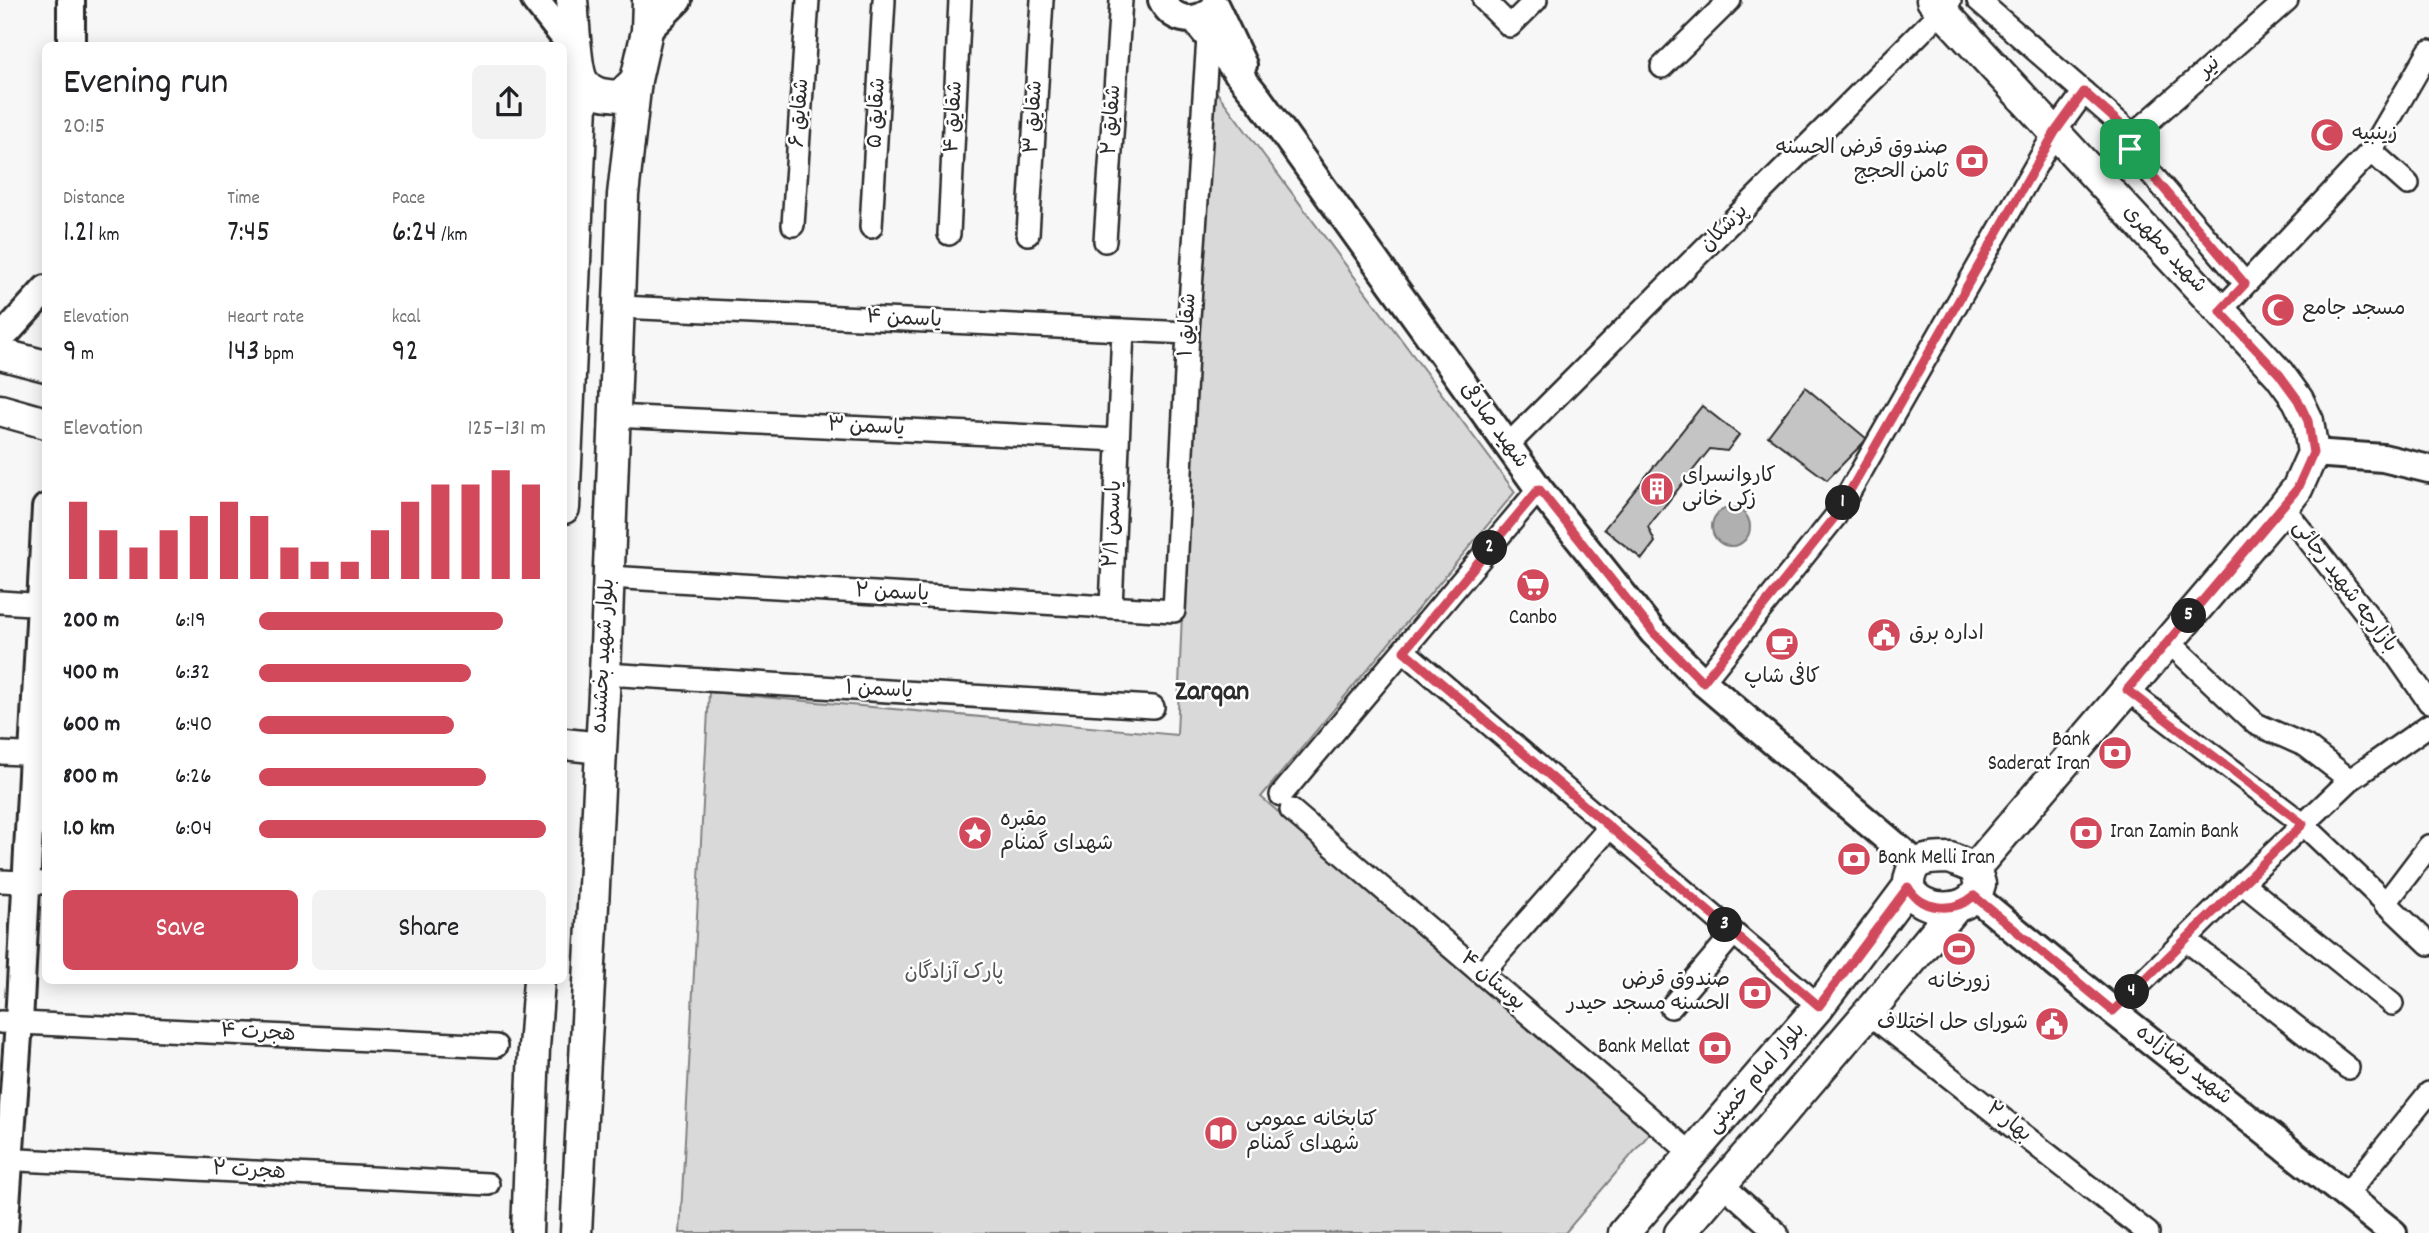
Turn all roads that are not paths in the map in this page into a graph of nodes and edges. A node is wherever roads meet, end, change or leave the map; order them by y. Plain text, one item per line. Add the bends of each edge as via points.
1 (71, 0) edge
2 (535, 0) edge
3 (572, 0) edge
4 (648, 0) edge
5 (678, 0) edge
6 (808, 0) edge
7 (884, 0) edge
8 (960, 0) edge
9 (1042, 0) edge
10 (1121, 0) edge
11 (1162, 0) edge
12 (1484, 0) edge
13 (1536, 0) edge
14 (1730, 0) edge
15 (1978, 0) edge
16 (2287, 0) edge
17 (1942, 4) edge
18 (1209, 16) edge
19 (647, 31) junction
20 (71, 42) edge
21 (2429, 51) edge
22 (577, 53) junction
23 (1662, 67) dead end
24 (2424, 77) edge
25 (636, 80) junction
26 (583, 82) junction
27 (2084, 92) junction
28 (2055, 132) junction
29 (2133, 135) junction
30 (2371, 151) junction
31 (2408, 184) dead end
32 (793, 225) dead end
33 (872, 227) dead end
34 (949, 233) dead end
35 (1028, 234) dead end
36 (1105, 241) dead end
37 (2245, 284) junction
38 (42, 293) edge
39 (620, 307) junction
40 (2220, 311) junction
41 (1123, 330) junction
42 (1188, 332) junction
43 (0, 334) edge
44 (0, 354) edge
45 (42, 365) edge
46 (567, 399) edge
47 (0, 410) edge
48 (614, 416) junction
49 (42, 422) edge
50 (1118, 440) junction
51 (1507, 446) junction
52 (2313, 453) junction
53 (2429, 469) edge
54 (1539, 489) junction
55 (2283, 507) junction
56 (609, 577) junction
57 (0, 602) edge
58 (42, 605) edge
59 (1111, 607) junction
60 (1174, 611) joint
61 (42, 635) edge
62 (2168, 640) junction
63 (1404, 651) junction
64 (605, 674) junction
65 (1703, 682) junction
66 (2127, 690) junction
67 (2429, 702) edge
68 (1153, 707) dead end
69 (2429, 725) edge
70 (567, 744) edge
71 (601, 748) junction
72 (0, 753) edge
73 (38, 754) edge
74 (2350, 780) junction
75 (2303, 824) junction
76 (1609, 828) junction
77 (2429, 846) edge
78 (1913, 875) junction
79 (23, 882) edge
80 (2242, 883) junction
81 (1968, 890) junction
82 (2385, 904) junction
83 (1734, 933) junction
84 (2185, 939) junction
85 (2429, 944) edge
86 (1482, 974) junction
87 (539, 984) edge
88 (2392, 1004) dead end
89 (1819, 1006) junction
90 (1671, 1007) dead end
91 (2113, 1011) junction
92 (1868, 1013) junction
93 (10, 1022) edge
94 (496, 1046) dead end
95 (2348, 1068) dead end
96 (2429, 1093) edge
97 (1692, 1154) junction
98 (5, 1159) edge
99 (488, 1184) dead end
100 (1722, 1184) junction
101 (2346, 1195) junction
102 (4, 1233) edge
103 (527, 1233) edge
104 (576, 1233) edge
105 (1624, 1233) edge
106 (1680, 1233) edge
107 (1777, 1233) edge
108 (2148, 1233) edge
109 (2393, 1233) edge

1 - 20 street
2 - 22 street
3 - 22 main road
4 - 19 main road, بلوار شهید بخشنده
5 - 19 street
6 - 32 street, شقایق ۶
7 - 33 street, شقایق ۵
8 - 34 street, شقایق ۴
9 - 35 street, شقایق ۳
10 - 36 street, شقایق ۲
11 - 18 street via 1176,16
12 - 13 street via 1510,26
14 - 23 street
15 - 27 street
16 - 29 street, نیر
17 - 28 main road, شهید مطهری
17 - 51 street, پزشکان
18 - 42 street, شقایق ۱
18 - 51 street, شهید صادقی via 1259,99
19 - 25 main road, بلوار شهید بخشنده
21 - 24 street
22 - 26 main road
24 - 30 street
25 - 26 main road via 620,96 600,95
25 - 39 main road, بلوار شهید بخشنده via 623,195
26 - 46 main road
27 - 28 street
27 - 29 street
28 - 40 main road, شهید مطهری
28 - 65 street via 1835,517
29 - 37 street via 2130,149
30 - 31 street
30 - 37 street
37 - 40 street
38 - 43 street
39 - 41 street, یاسمن ۴
39 - 48 main road, بلوار شهید بخشنده
40 - 52 main road, شهید مطهری via 2298,400 2308,421
41 - 42 street, یاسمن ۴
41 - 50 street, یاسمن ۲/۱
42 - 60 street, شقایق ۱
44 - 45 main road
47 - 49 main road
48 - 50 street, یاسمن ۳
48 - 56 main road, بلوار شهید بخشنده
50 - 59 street, یاسمن ۲/۱
51 - 54 street, شهید صادقی
52 - 53 street via 2383,458
52 - 55 main road, بلوار امام خمینی
54 - 63 street
54 - 65 street, شهید صادقی via 1653,632
55 - 62 main road, بلوار امام خمینی
55 - 67 street, بازارچه شهید رجائی
56 - 59 street, یاسمن ۲
56 - 64 main road, بلوار شهید بخشنده
57 - 58 street
59 - 60 street, یاسمن ۲
61 - 73 street
62 - 66 main road, بلوار امام خمینی
62 - 74 street via 2256,724 2306,746
63 - 76 street
63 - 86 street, بوستان ۴ via 1286,803
64 - 68 street, یاسمن ۱
64 - 71 main road, بلوار شهید بخشنده
65 - 78 street, شهید صادقی
66 - 75 street
66 - 81 main road, بلوار امام خمینی
69 - 74 street
70 - 71 main road
71 - 104 main road, بلوار شهید بخشنده
72 - 73 street
73 - 79 street
74 - 75 street
75 - 80 street
75 - 82 street
76 - 83 street
76 - 86 street
77 - 82 street
78 - 81 main road via 1932,859 1950,858
78 - 81 main road via 1912,895 1936,907
78 - 89 main road, بلوار امام خمینی
79 - 93 street
80 - 84 street
80 - 88 street
81 - 91 street, شهید رضازاده
81 - 92 main road, بلوار امام خمینی
82 - 85 street
83 - 89 street
83 - 90 street
84 - 91 street
84 - 95 street
86 - 97 street, بوستان ۴
87 - 103 main road
89 - 97 main road, بلوار امام خمینی
91 - 101 street, شهید رضازاده
92 - 100 main road, بلوار امام خمینی
92 - 108 street, بهار ۲
93 - 94 street, هجرت ۴
93 - 98 street
96 - 101 street
97 - 105 main road, بلوار امام خمینی
98 - 99 street, هجرت ۲
98 - 102 street
100 - 106 main road, بلوار امام خمینی
100 - 107 street
101 - 109 street, شهید رضازاده

